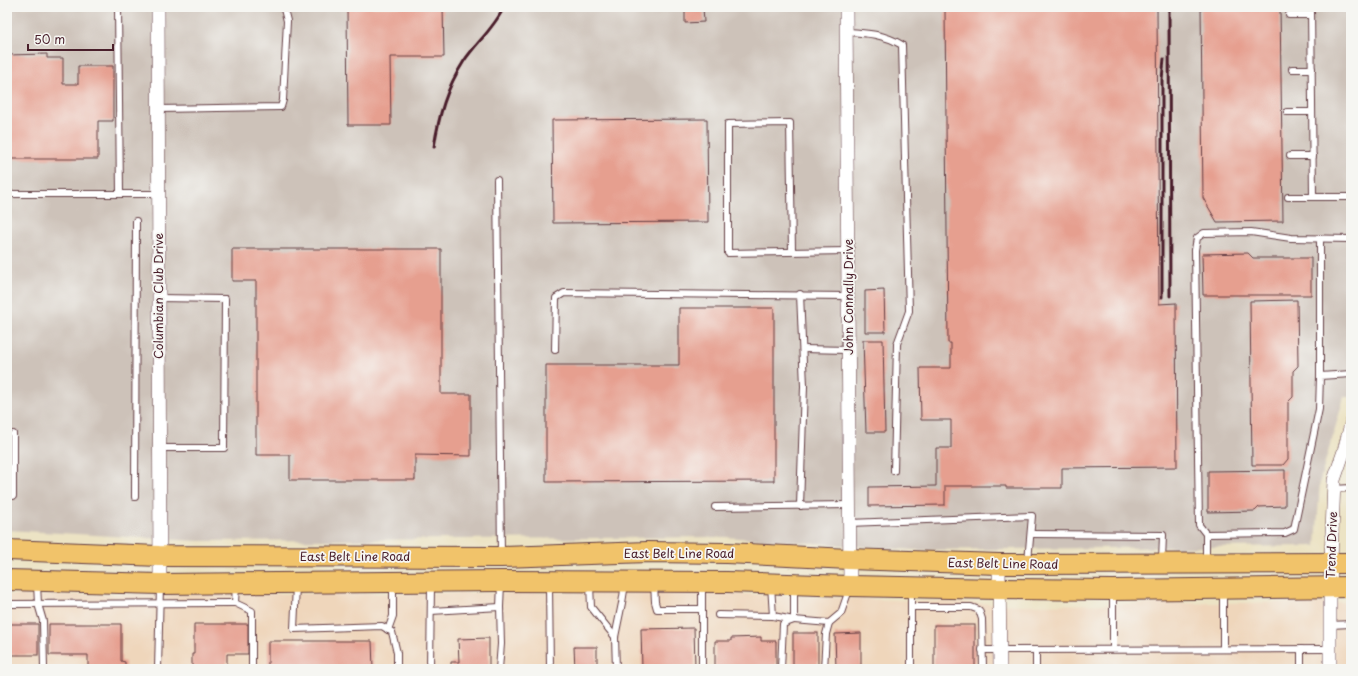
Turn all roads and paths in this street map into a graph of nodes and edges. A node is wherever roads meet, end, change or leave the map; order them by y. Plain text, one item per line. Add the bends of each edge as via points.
1 (118, 7) edge
2 (158, 7) edge
3 (280, 7) edge
4 (846, 7) edge
5 (1311, 7) edge
6 (1289, 15) dead end
7 (1311, 15) junction
8 (847, 32) junction
9 (1292, 69) dead end
10 (1312, 69) junction
11 (159, 109) junction
12 (1287, 112) dead end
13 (1312, 112) junction
14 (1290, 156) dead end
15 (1312, 156) junction
16 (497, 180) dead end
17 (7, 194) edge
18 (120, 194) junction
19 (158, 194) junction
20 (1288, 197) dead end
21 (1313, 197) junction
22 (1351, 197) edge
23 (136, 222) dead end
24 (1320, 238) junction
25 (1351, 239) edge
26 (848, 251) junction
27 (792, 252) junction
28 (800, 294) junction
29 (848, 296) junction
30 (158, 298) junction
31 (802, 349) junction
32 (555, 350) dead end
33 (848, 350) junction
34 (1351, 374) edge
35 (1320, 376) junction
36 (1351, 424) edge
37 (13, 434) dead end
38 (159, 448) junction
39 (894, 471) dead end
40 (1351, 488) edge
41 (1334, 489) junction
42 (12, 496) dead end
43 (135, 496) dead end
44 (849, 505) junction
45 (800, 506) junction
46 (715, 507) dead end
47 (849, 523) junction
48 (1031, 534) junction
49 (1206, 534) junction
50 (7, 550) edge
51 (160, 556) junction
52 (501, 557) junction
53 (850, 559) junction
54 (1028, 563) junction
55 (1331, 563) junction
56 (1351, 563) edge
57 (999, 564) junction
58 (1162, 564) junction
59 (1206, 564) junction
60 (7, 580) edge
61 (37, 581) junction
62 (501, 581) junction
63 (393, 582) junction
64 (432, 582) junction
65 (549, 582) junction
66 (590, 582) junction
67 (625, 582) junction
68 (654, 582) junction
69 (702, 582) junction
70 (296, 584) junction
71 (771, 584) junction
72 (794, 584) junction
73 (850, 586) junction
74 (1330, 587) junction
75 (1351, 587) edge
76 (911, 588) junction
77 (1223, 588) junction
78 (999, 589) junction
79 (1113, 590) junction
80 (236, 593) junction
81 (160, 594) junction
82 (7, 604) edge
83 (38, 604) junction
84 (500, 607) junction
85 (911, 607) junction
86 (702, 609) junction
87 (431, 611) junction
88 (718, 615) dead end
89 (773, 616) junction
90 (794, 620) junction
91 (829, 623) junction
92 (1351, 624) edge
93 (1330, 625) junction
94 (388, 630) junction
95 (615, 637) junction
96 (1113, 649) junction
97 (1223, 649) junction
98 (1301, 649) junction
99 (1330, 649) junction
100 (982, 650) junction
101 (1000, 650) junction
102 (1036, 650) junction
103 (44, 669) edge
104 (158, 669) edge
105 (252, 669) edge
106 (397, 669) edge
107 (430, 669) edge
108 (499, 669) edge
109 (550, 669) edge
110 (616, 669) edge
111 (702, 669) edge
112 (781, 669) edge
113 (824, 669) edge
114 (911, 669) edge
115 (983, 669) edge
116 (1000, 669) edge
117 (1036, 669) edge
118 (1301, 669) edge
119 (1330, 669) edge

1 - 18 lane
2 - 11 street, Columbian Club Drive
3 - 11 lane via 284,9 287,21 281,107
4 - 8 street, John Connally Drive
5 - 7 lane
6 - 7 lane
7 - 10 lane
8 - 26 street, John Connally Drive
8 - 39 lane via 880,35 902,45 909,311 897,344
9 - 10 lane
10 - 13 lane
11 - 19 street, Columbian Club Drive
12 - 13 lane
13 - 15 lane
14 - 15 lane
15 - 21 lane
16 - 52 lane
17 - 18 lane
18 - 19 lane
19 - 30 street, Columbian Club Drive
20 - 21 lane
21 - 22 lane
23 - 43 lane
24 - 25 lane
24 - 35 lane
24 - 49 lane via 1291,238 1251,232 1204,233 1197,238 1195,250 1199,525
26 - 27 lane
26 - 29 street, John Connally Drive
27 - 27 lane via 728,253 728,124 790,123
28 - 29 lane
28 - 31 lane
28 - 32 lane via 564,293 556,298
29 - 33 street, John Connally Drive
30 - 38 street, Columbian Club Drive
30 - 38 lane via 225,299 224,448
31 - 33 lane
31 - 45 lane via 804,386
33 - 44 street, John Connally Drive
34 - 35 lane
35 - 49 lane via 1319,409 1294,529 1285,532
36 - 41 street, Trend Drive via 1334,480
37 - 42 lane
38 - 51 street, Columbian Club Drive
40 - 41 lane
41 - 55 street, Trend Drive
44 - 45 lane
44 - 47 street, John Connally Drive
45 - 46 lane
47 - 48 lane via 1032,516
47 - 53 street, John Connally Drive
48 - 54 lane
48 - 58 lane via 1163,535
49 - 59 lane
50 - 51 main road, East Belt Line Road
51 - 52 main road, East Belt Line Road
51 - 81 street, Columbian Club Drive
52 - 53 main road, East Belt Line Road via 656,552
52 - 62 main road
53 - 57 main road, East Belt Line Road
53 - 73 street, John Connally Drive
54 - 57 main road, East Belt Line Road
54 - 58 main road, East Belt Line Road
55 - 56 main road, East Belt Line Road
55 - 59 main road, East Belt Line Road
55 - 74 street, Trend Drive
57 - 78 street
58 - 59 main road, East Belt Line Road
60 - 61 main road
61 - 81 main road
61 - 83 lane
62 - 64 main road
62 - 65 main road
62 - 84 lane
63 - 64 main road
63 - 70 main road
63 - 94 lane via 393,616
64 - 87 lane
65 - 66 main road
65 - 109 lane
66 - 67 main road
66 - 95 lane via 591,607
67 - 68 main road
67 - 95 lane
68 - 69 main road
68 - 86 lane via 657,609
69 - 71 main road
69 - 86 lane
70 - 80 main road
70 - 94 lane via 294,629 382,626
71 - 72 main road
71 - 89 lane
72 - 73 main road
72 - 90 lane
73 - 76 main road
73 - 91 lane via 841,613
74 - 75 main road
74 - 77 main road
74 - 93 street, Trend Drive
76 - 78 main road
76 - 85 lane
77 - 79 main road
77 - 97 lane
78 - 79 main road
78 - 101 street
79 - 96 lane
80 - 81 main road
80 - 105 lane via 252,611
81 - 83 lane
81 - 104 lane
82 - 83 lane
83 - 103 lane via 43,621
84 - 87 lane
84 - 108 lane
85 - 100 lane via 971,607 979,610 982,619
85 - 114 lane
86 - 111 lane
87 - 107 lane
88 - 89 lane
89 - 90 lane
90 - 91 lane
90 - 112 lane via 783,624
91 - 113 lane
92 - 93 lane
93 - 99 street, Trend Drive
94 - 106 lane via 392,632 397,653
95 - 110 lane
96 - 97 lane
96 - 102 lane
97 - 98 lane
98 - 99 lane
98 - 118 lane
99 - 119 street, Trend Drive
100 - 101 lane
100 - 115 lane
101 - 102 lane
101 - 116 street
102 - 117 lane

